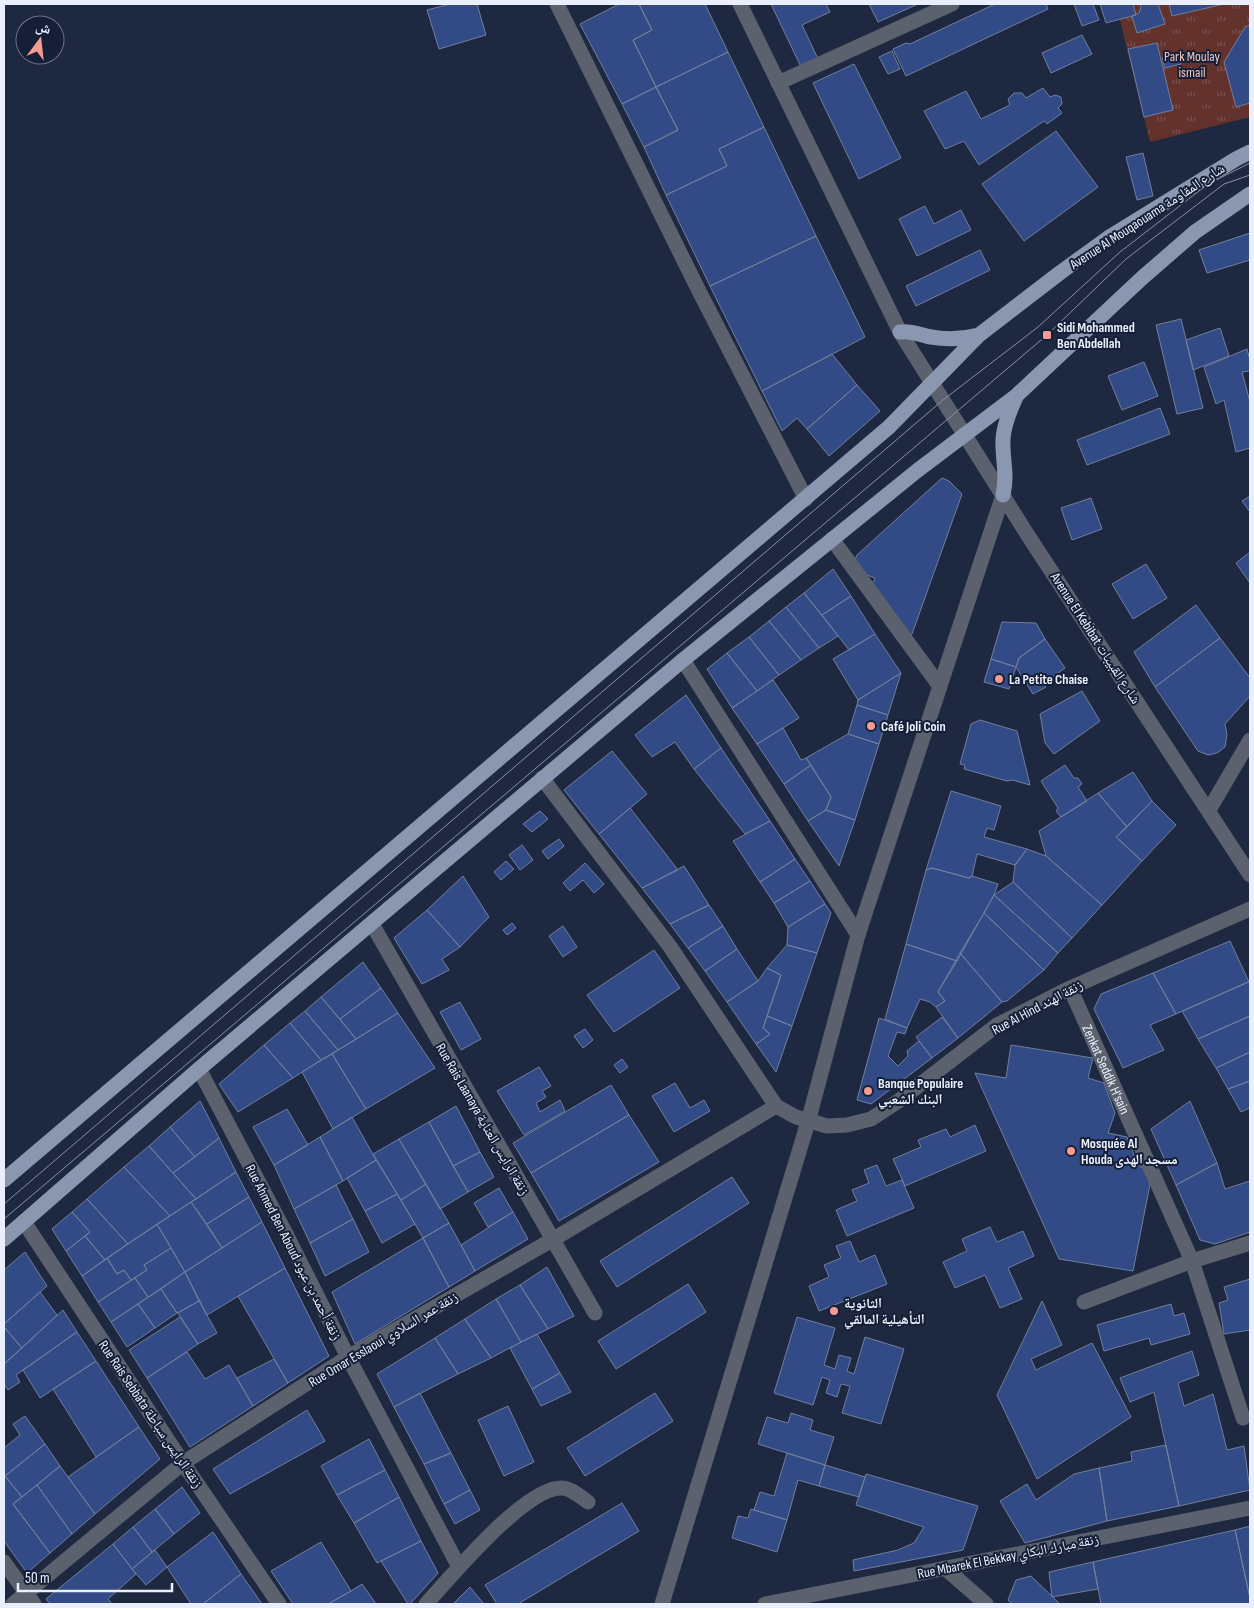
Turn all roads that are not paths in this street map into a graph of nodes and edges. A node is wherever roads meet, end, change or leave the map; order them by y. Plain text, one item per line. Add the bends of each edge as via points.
1 (557, 4) edge
2 (740, 4) edge
3 (952, 4) edge
4 (778, 83) junction
5 (1250, 152) edge
6 (1250, 194) edge
7 (900, 332) junction
8 (979, 335) junction
9 (933, 382) junction
10 (1016, 396) junction
11 (965, 435) junction
12 (1002, 495) junction
13 (806, 499) junction
14 (832, 539) junction
15 (683, 660) junction
16 (939, 685) junction
17 (1250, 740) edge
18 (542, 778) junction
19 (1209, 810) junction
20 (1250, 875) edge
21 (1250, 909) edge
22 (372, 924) junction
23 (858, 935) junction
24 (1070, 988) junction
25 (199, 1069) junction
26 (776, 1106) junction
27 (808, 1122) junction
28 (4, 1180) edge
29 (24, 1222) junction
30 (4, 1239) edge
31 (552, 1240) junction
32 (1250, 1243) edge
33 (1192, 1261) junction
34 (1084, 1302) dead end
35 (595, 1313) dead end
36 (348, 1358) junction
37 (1243, 1418) dead end
38 (183, 1463) junction
39 (588, 1502) dead end
40 (1250, 1508) edge
41 (4, 1562) edge
42 (460, 1567) junction
43 (945, 1568) junction
44 (30, 1599) edge
45 (13, 1604) edge
46 (280, 1604) edge
47 (426, 1604) edge
48 (662, 1604) edge
49 (765, 1604) edge
50 (986, 1604) edge

1 - 13 street
2 - 4 street, Avenue El Kebibat شارع القبيبات
3 - 4 street
4 - 7 street, Avenue El Kebibat شارع القبيبات
5 - 8 main road, Avenue Al Mouqaouama شارع المقاومة via 1108,238
6 - 10 main road via 1195,232
7 - 8 main road via 942,339
7 - 9 street, Avenue El Kebibat شارع القبيبات
8 - 9 main road, Avenue Al Mouqaouama شارع المقاومة
9 - 11 street, Avenue El Kebibat شارع القبيبات
9 - 13 main road, Avenue Al Mouqaouama شارع المقاومة via 889,428
10 - 11 main road
10 - 12 main road via 1003,438 1006,476
11 - 12 street, Avenue El Kebibat شارع القبيبات
11 - 14 main road
12 - 16 street
12 - 19 street, Avenue El Kebibat شارع القبيبات
13 - 28 main road, Avenue Al Mouqaouama شارع المقاومة
14 - 15 main road
14 - 16 street
15 - 18 main road
15 - 23 street
16 - 23 street
17 - 19 street
18 - 22 main road
18 - 26 street via 671,948
19 - 20 street, Avenue El Kebibat شارع القبيبات
21 - 24 street, Rue Al Hind زنقة الهند
22 - 25 main road
22 - 31 street, Rue Rais Laanaya زنقة الرايس العناية
23 - 27 street
24 - 27 street, Rue Al Hind زنقة الهند via 997,1026 871,1119 827,1126
24 - 33 street, Zenkat Seddik H'sain
25 - 29 main road
25 - 36 street, Rue Ahmed Ben Aboud زنقة أحمد بن عبود
26 - 27 street, Rue Al Hind زنقة الهند
26 - 31 street, Rue Omar Esslaoui زنقة عمر السلاوي
27 - 48 street
29 - 30 main road
29 - 38 street, Rue Rais Sebbata زنقة الرايس سباطة
31 - 35 street, Rue Rais Laanaya زنقة الرايس العناية
31 - 36 street, Rue Omar Esslaoui زنقة عمر السلاوي
32 - 33 street
33 - 34 street
33 - 37 street, Zenkat Seddik H'sain
36 - 38 street, Rue Omar Esslaoui زنقة عمر السلاوي
36 - 42 street, Rue Ahmed Ben Aboud زنقة أحمد بن عبود
38 - 44 street, Rue Omar Esslaoui زنقة عمر السلاوي
38 - 46 street, Rue Rais Sebbata زنقة الرايس سباطة
39 - 42 street via 562,1488 536,1496 500,1525
40 - 43 street, Rue Mbarek El Bekkay زنقة مبارك البكاي
41 - 44 street
42 - 47 street
43 - 49 street, Rue Mbarek El Bekkay زنقة مبارك البكاي
43 - 50 street
44 - 45 street, Rue Omar Esslaoui زنقة عمر السلاوي

